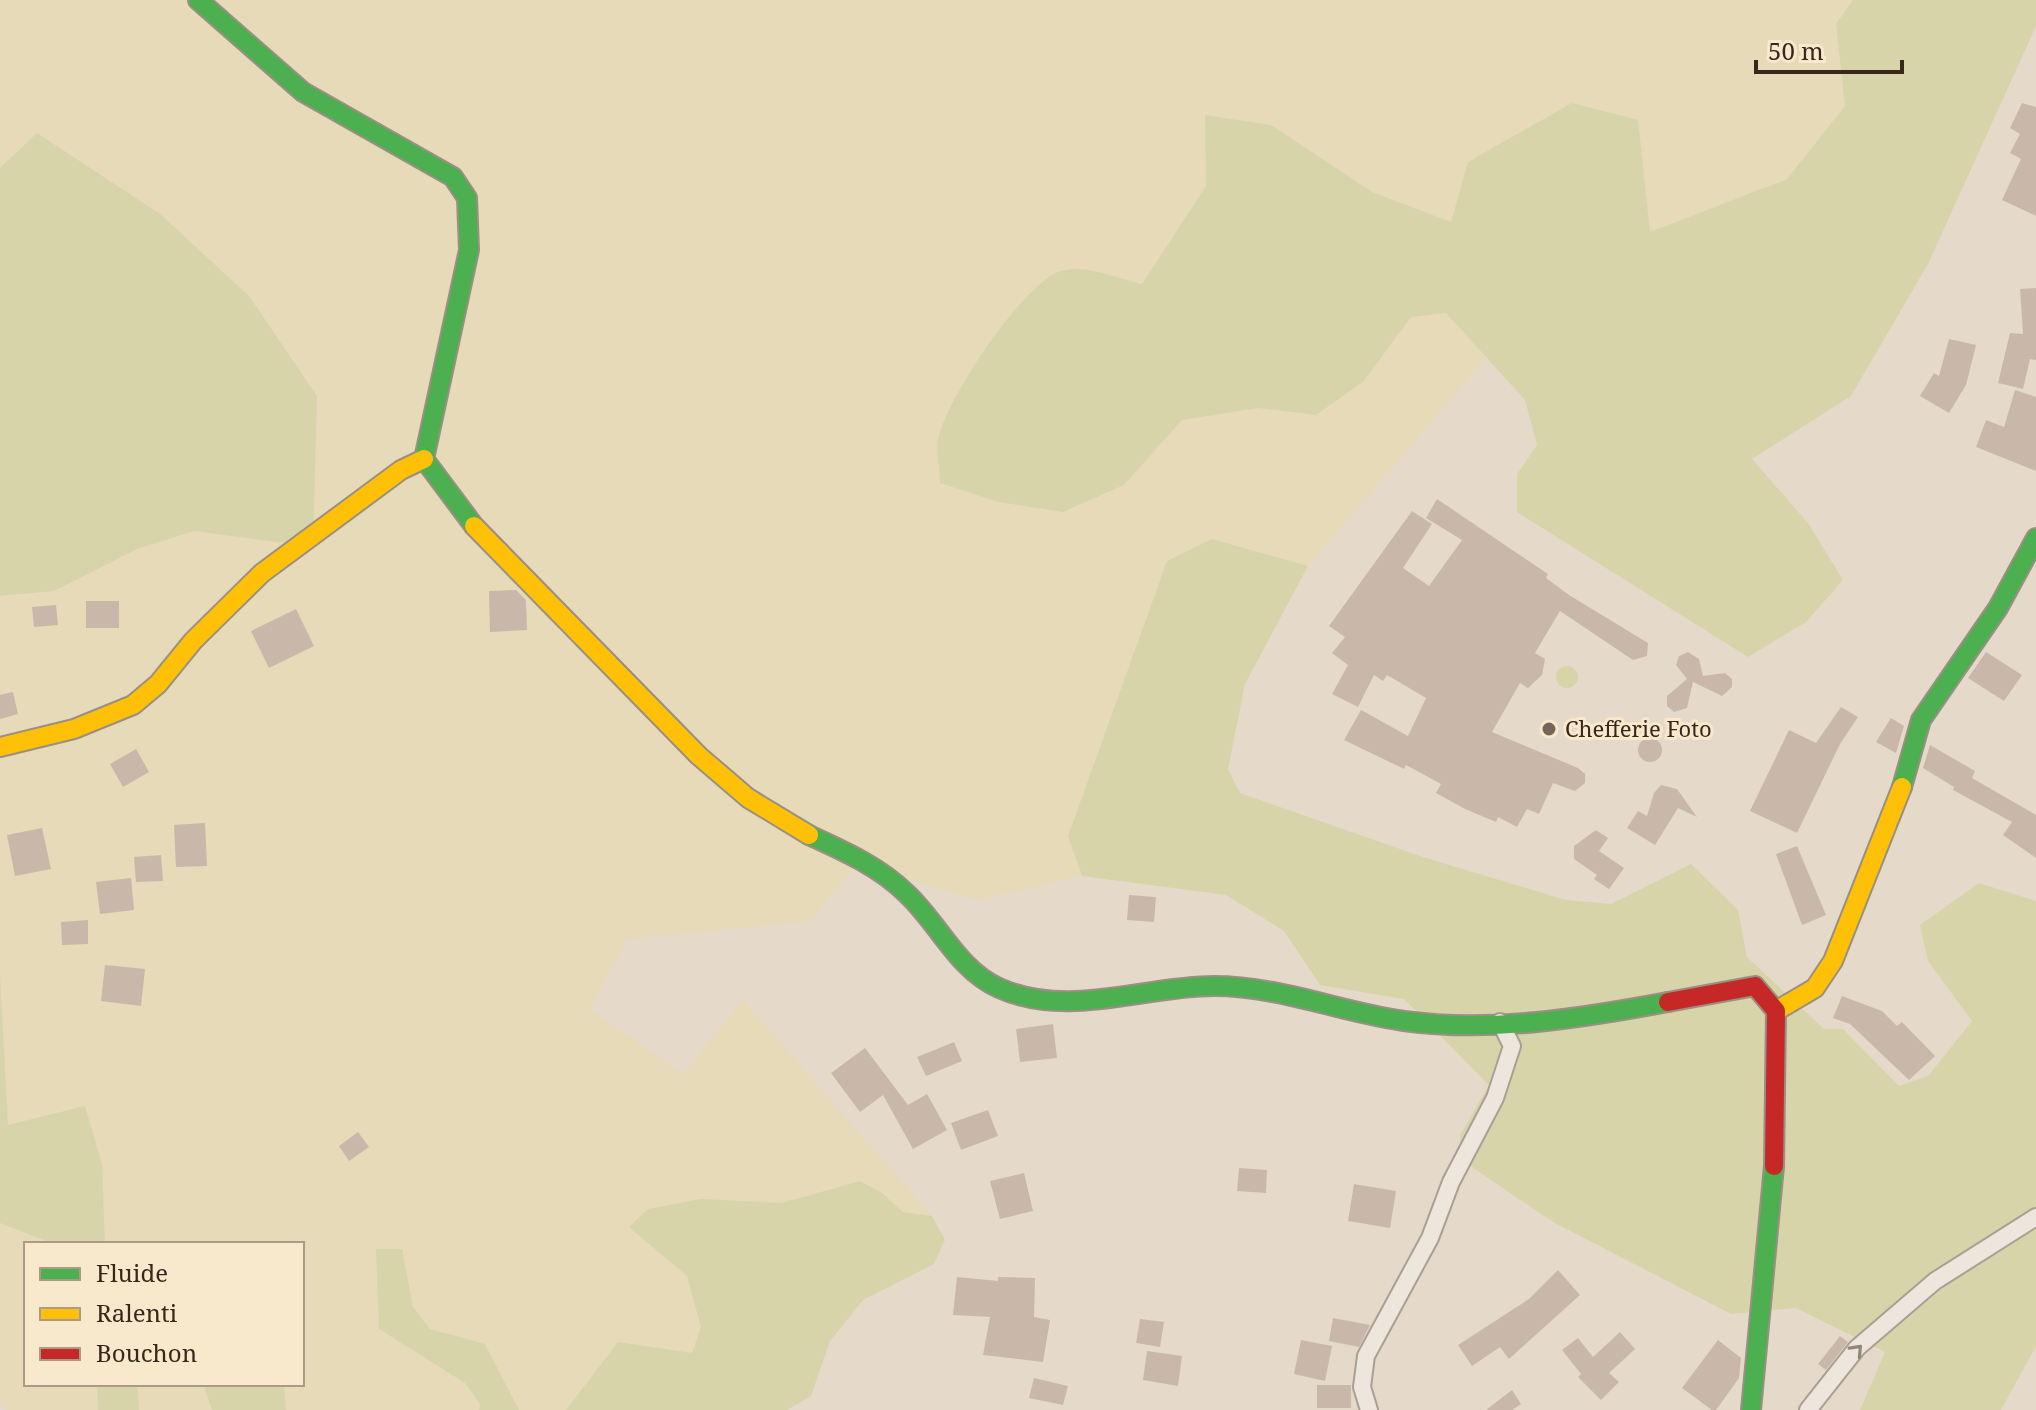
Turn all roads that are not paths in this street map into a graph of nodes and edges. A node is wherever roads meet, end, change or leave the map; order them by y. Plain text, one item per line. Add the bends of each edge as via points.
1 (198, 0) edge
2 (424, 459) junction
3 (2036, 538) edge
4 (0, 747) edge
5 (1776, 1011) junction
6 (1500, 1022) junction
7 (2036, 1207) edge
8 (2036, 1217) edge
9 (2019, 1225) junction
10 (1369, 1410) edge
11 (1751, 1410) edge
12 (1808, 1410) edge

1 - 2 street via 303,92 453,177 467,198 469,250
2 - 4 street via 401,470 262,573 133,705 103,720
2 - 6 street via 483,533 719,773 773,815 864,860 908,894 960,961 984,981 1010,994 1051,1000 1210,986 1258,987 1404,1021
3 - 5 street via 1998,608 1921,720 1901,791 1833,961 1815,988
5 - 6 street via 1755,986 1571,1018
5 - 11 street via 1773,1185
6 - 10 street via 1512,1046 1495,1098 1451,1182 1430,1238 1366,1356 1362,1387
7 - 9 street
8 - 9 street
12 -> 9 street via 1857,1348 1935,1281

